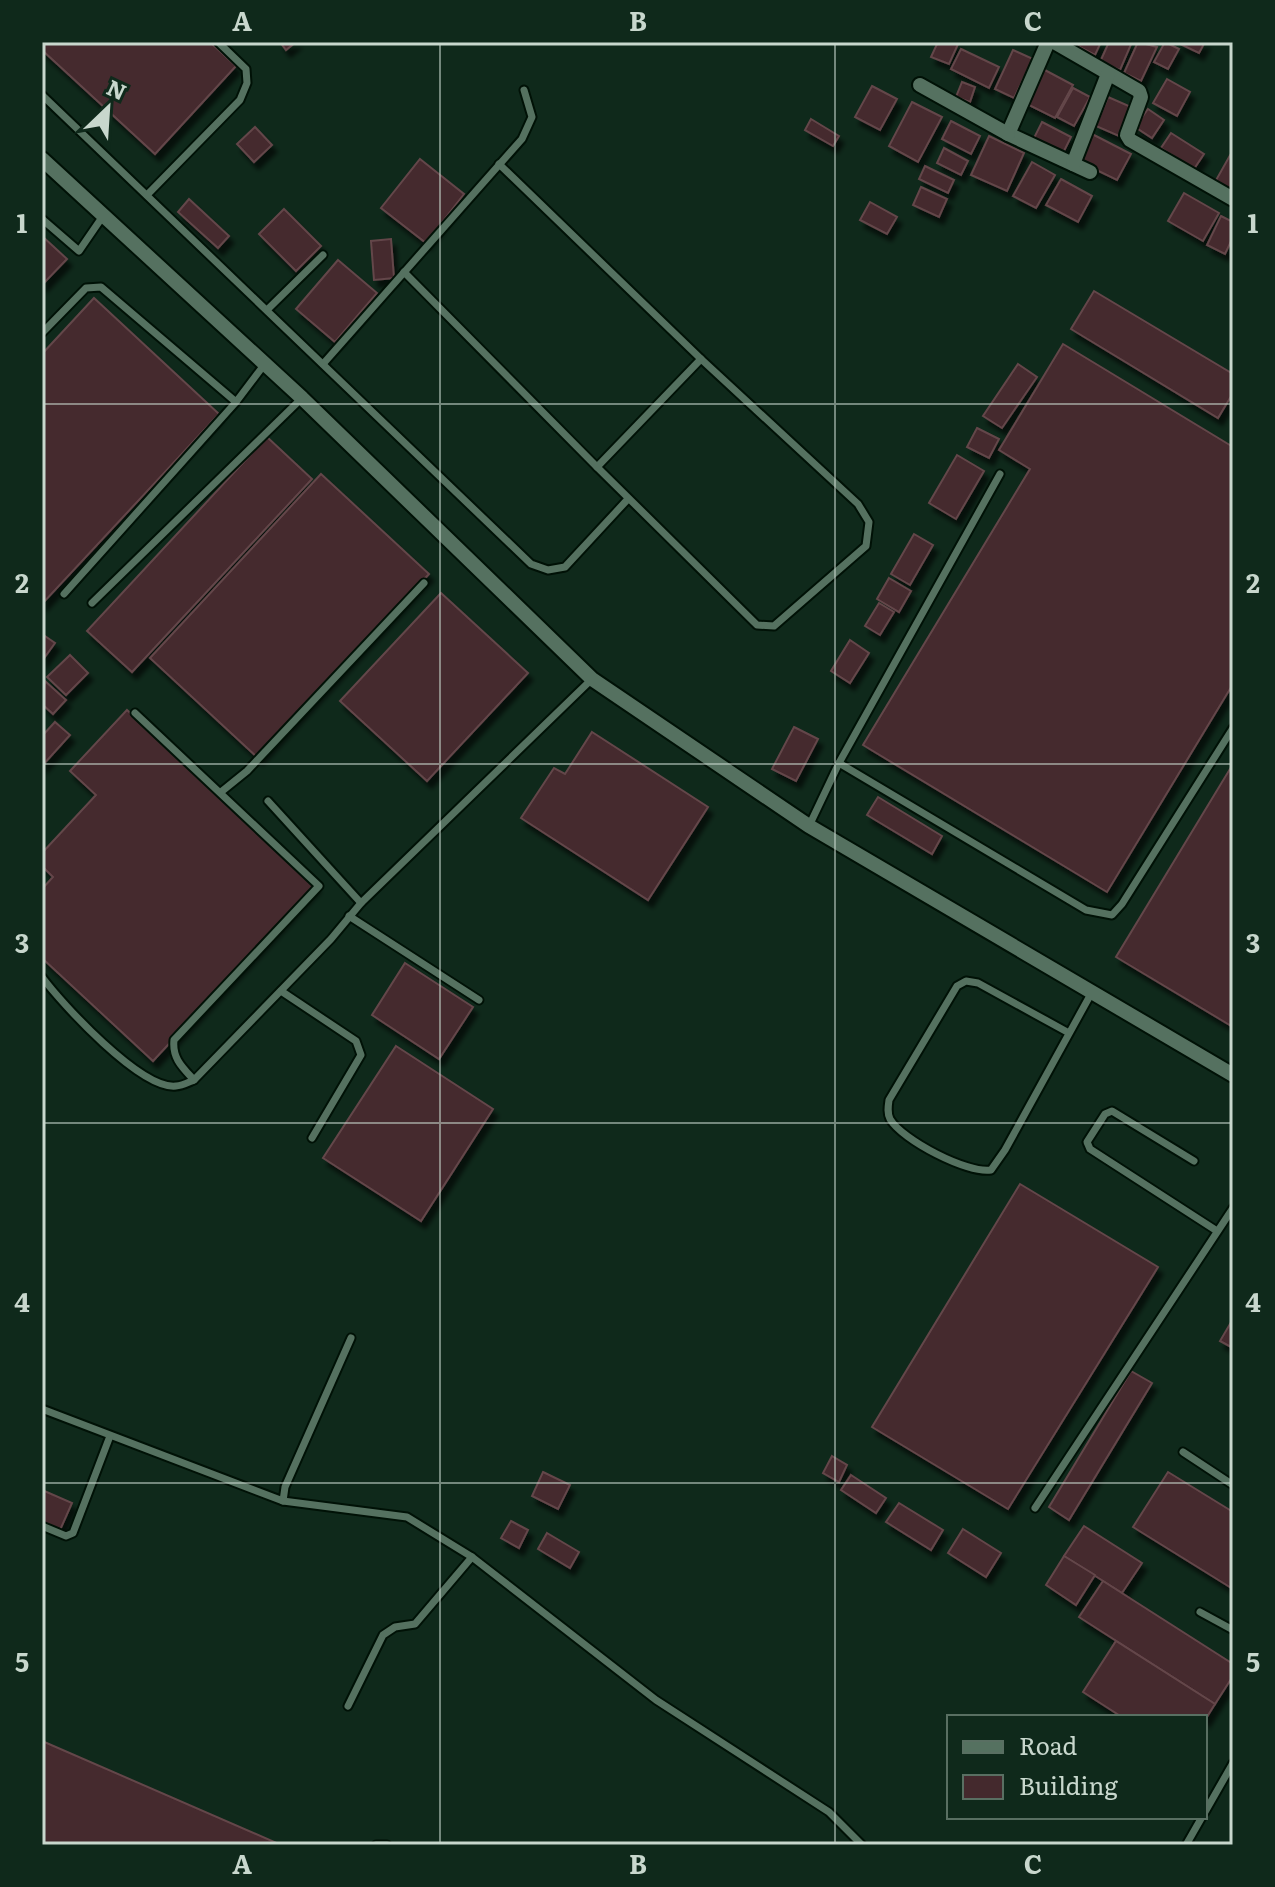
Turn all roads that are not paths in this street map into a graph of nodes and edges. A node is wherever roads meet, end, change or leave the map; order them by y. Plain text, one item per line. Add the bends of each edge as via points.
1 (218, 42) edge
2 (1051, 42) edge
3 (1108, 74) junction
4 (920, 85) dead end
5 (524, 90) dead end
6 (42, 95) edge
7 (1008, 134) junction
8 (42, 159) edge
9 (499, 164) junction
10 (1073, 164) junction
11 (1090, 172) dead end
12 (147, 195) junction
13 (1233, 199) edge
14 (103, 216) junction
15 (42, 219) edge
16 (323, 255) dead end
17 (404, 272) junction
18 (267, 310) junction
19 (42, 333) edge
20 (701, 359) junction
21 (323, 364) junction
22 (264, 365) junction
23 (302, 398) junction
24 (236, 402) junction
25 (597, 467) junction
26 (1000, 474) dead end
27 (628, 499) junction
28 (424, 583) dead end
29 (64, 594) dead end
30 (92, 603) dead end
31 (592, 679) junction
32 (135, 713) dead end
33 (1233, 728) edge
34 (839, 763) junction
35 (221, 792) junction
36 (268, 801) dead end
37 (809, 826) junction
38 (361, 903) junction
39 (349, 916) junction
40 (42, 977) edge
41 (281, 991) junction
42 (1092, 992) junction
43 (479, 1000) dead end
44 (1069, 1033) junction
45 (1233, 1075) edge
46 (194, 1080) junction
47 (312, 1138) dead end
48 (1194, 1161) dead end
49 (1233, 1208) edge
50 (1217, 1231) junction
51 (351, 1338) dead end
52 (42, 1409) edge
53 (110, 1436) junction
54 (1183, 1452) dead end
55 (1233, 1485) edge
56 (283, 1501) junction
57 (1035, 1508) dead end
58 (42, 1526) edge
59 (472, 1557) junction
60 (1200, 1612) dead end
61 (1233, 1630) edge
62 (348, 1706) dead end
63 (1233, 1763) edge
64 (1207, 1810) edge
65 (1202, 1819) edge
66 (376, 1845) edge
67 (387, 1845) edge
68 (862, 1845) edge
69 (1186, 1845) edge

1 - 12 lane via 246,69 240,100
2 - 3 street
2 - 7 street
3 - 10 street
3 - 13 street via 1141,97 1127,135 1130,140
4 - 7 street
5 - 9 lane via 532,117 522,139
6 - 12 lane
7 - 10 street
8 - 14 street
9 - 17 lane
9 - 20 lane
10 - 11 street
12 - 18 lane
14 - 15 lane via 79,251
14 - 22 street
16 - 18 lane
17 - 21 lane
17 - 25 lane
18 - 21 lane
19 - 24 lane via 86,288 101,287
20 - 25 lane
20 - 27 lane via 858,504 869,522 866,546 774,626 765,627 757,625
21 - 27 lane via 531,564 548,570 565,567
22 - 23 street
22 - 24 lane
23 - 30 lane
23 - 31 street
24 - 29 lane
25 - 27 lane
26 - 34 lane
28 - 35 lane via 247,771
31 - 37 street
31 - 38 lane
32 - 35 lane
33 - 34 lane via 1112,915 1086,910
34 - 37 lane
35 - 46 lane via 319,887 174,1040 177,1062
36 - 38 lane
37 - 42 street
38 - 39 lane
39 - 41 lane
39 - 43 lane
40 - 46 lane via 132,1068 167,1085
41 - 46 lane
41 - 47 lane via 360,1048 361,1055
42 - 44 lane
42 - 45 street
44 - 44 lane via 991,1170 963,1168 898,1129 890,1118 889,1100 957,986 966,981
48 - 50 lane via 1112,1111 1087,1142 1090,1149
49 - 50 lane
50 - 57 lane
51 - 56 lane
52 - 53 lane
53 - 56 lane
53 - 58 lane via 73,1533 66,1536
54 - 55 lane
56 - 59 lane via 407,1517
59 - 62 lane via 415,1624 383,1635
59 - 68 lane via 656,1700 829,1812
60 - 61 lane
63 - 64 lane
65 - 69 lane
66 - 67 lane

